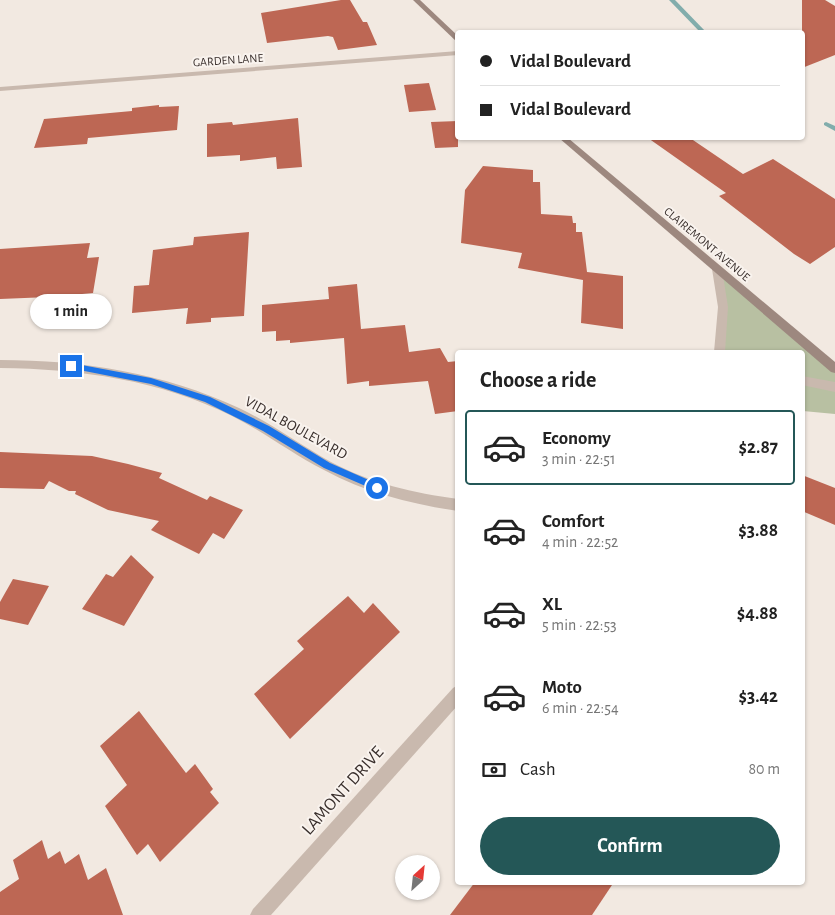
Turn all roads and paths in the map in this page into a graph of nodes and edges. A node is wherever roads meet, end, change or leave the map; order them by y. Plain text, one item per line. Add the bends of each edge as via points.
1 (416, 0) edge
2 (455, 38) edge
3 (455, 53) edge
4 (0, 89) edge
5 (565, 140) edge
6 (716, 269) junction
7 (720, 350) edge
8 (0, 364) edge
9 (835, 369) edge
10 (805, 381) edge
11 (835, 387) edge
12 (455, 504) edge
13 (455, 696) edge
14 (259, 915) edge

1 - 2 main road
3 - 4 street, GARDEN LANE
5 - 6 main road, CLAIREMONT AVENUE
6 - 7 street via 723,307
6 - 9 main road, CLAIREMONT AVENUE
8 - 12 street, VIDAL BOULEVARD via 71,366 179,388 236,412 355,479 403,495
10 - 11 street
13 - 14 street, LAMONT DRIVE

